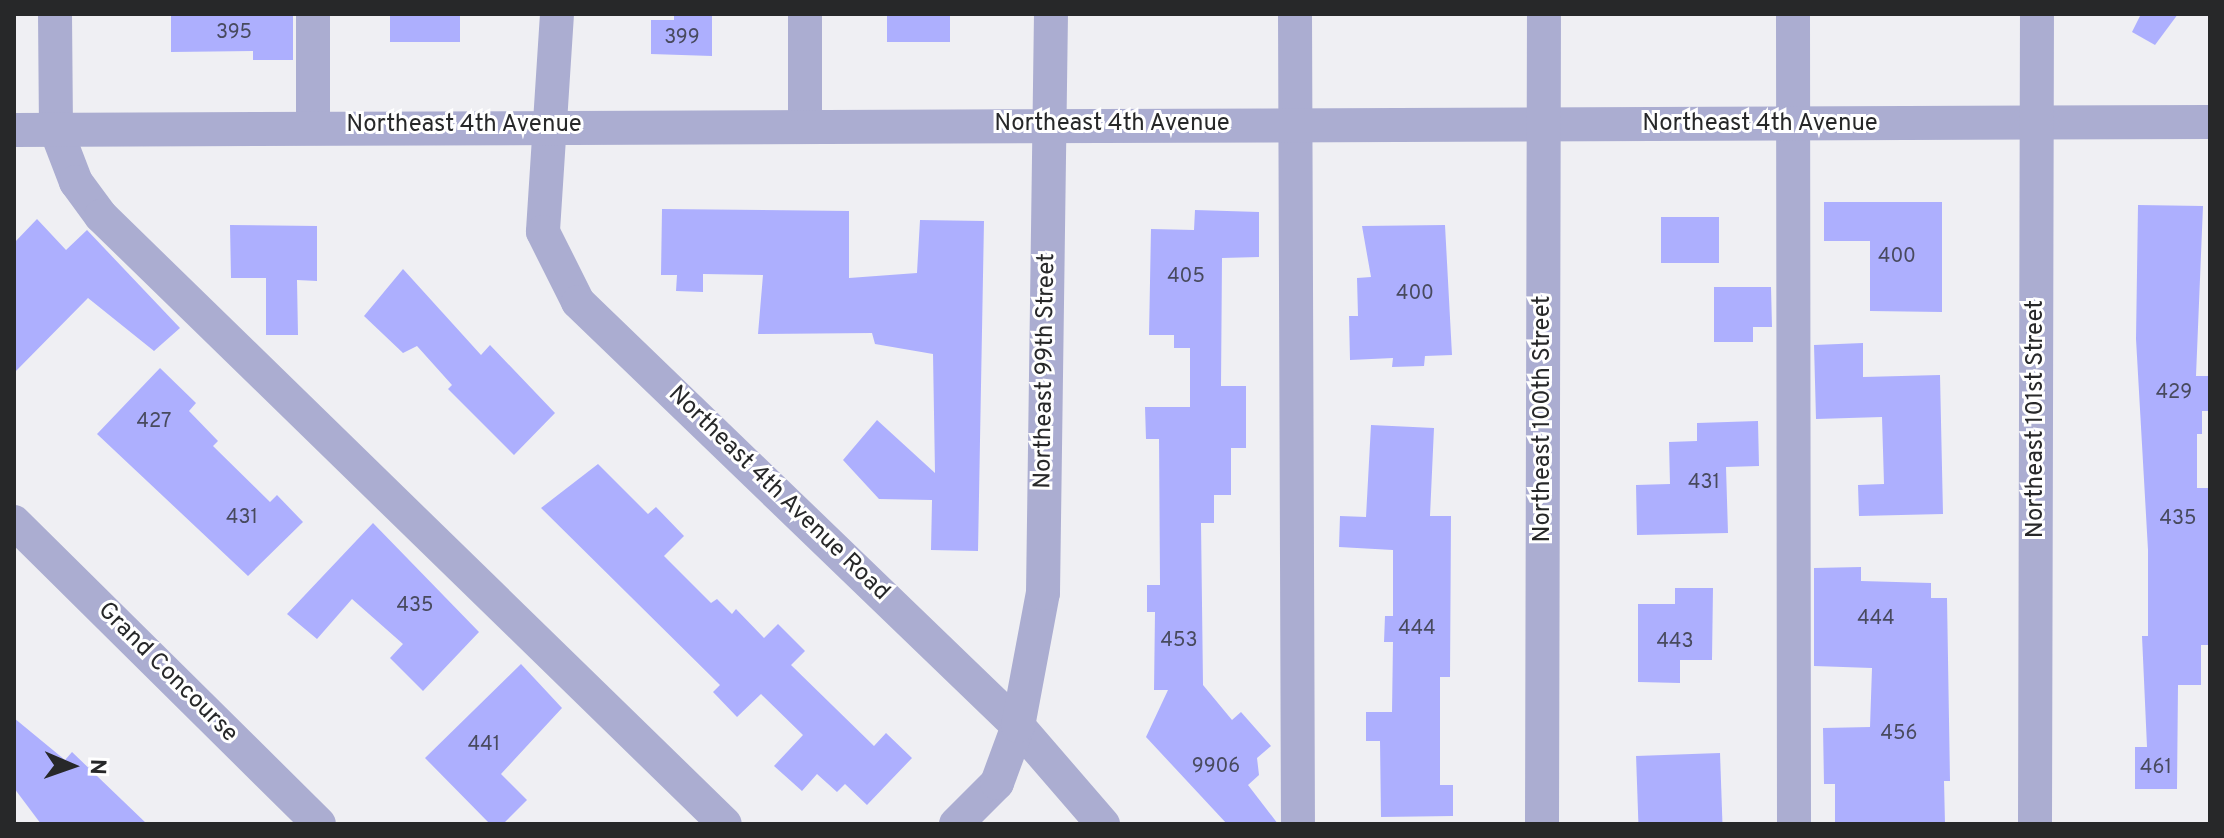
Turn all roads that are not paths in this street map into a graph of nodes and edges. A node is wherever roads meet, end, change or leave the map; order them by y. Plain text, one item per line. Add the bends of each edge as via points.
1 (55, 14) edge
2 (313, 14) edge
3 (557, 14) edge
4 (805, 14) edge
5 (1051, 14) edge
6 (1295, 14) edge
7 (1544, 14) edge
8 (1793, 14) edge
9 (2037, 14) edge
10 (2210, 122) edge
11 (1545, 124) junction
12 (805, 125) junction
13 (1050, 125) junction
14 (1294, 125) junction
15 (1793, 125) junction
16 (2038, 125) junction
17 (553, 126) junction
18 (313, 127) junction
19 (14, 130) edge
20 (56, 130) junction
21 (14, 522) edge
22 (1018, 726) junction
23 (319, 824) edge
24 (725, 824) edge
25 (956, 824) edge
26 (1103, 824) edge
27 (1298, 824) edge
28 (1542, 824) edge
29 (1794, 824) edge
30 (2035, 824) edge

1 - 20 street
2 - 18 street
3 - 17 street, Northeast 4th Avenue Road
4 - 12 street
5 - 13 street, Northeast 99th Street
6 - 14 street
7 - 11 street, Northeast 100th Street
8 - 15 street
9 - 16 street, Northeast 101st Street
10 - 16 street, Northeast 4th Avenue
11 - 14 street, Northeast 4th Avenue
11 - 15 street, Northeast 4th Avenue
11 - 28 street, Northeast 100th Street
12 - 13 street, Northeast 4th Avenue
12 - 17 street, Northeast 4th Avenue
13 - 14 street, Northeast 4th Avenue
13 - 22 street, Northeast 99th Street via 1043,593
14 - 27 street
15 - 16 street, Northeast 4th Avenue
15 - 29 street
16 - 30 street, Northeast 101st Street
17 - 18 street, Northeast 4th Avenue
17 - 22 street, Northeast 4th Avenue Road via 543,232 578,302
18 - 20 street, Northeast 4th Avenue
19 - 20 street, Northeast 4th Avenue
20 - 24 street via 76,182 101,216
21 - 23 street, Grand Concourse
22 - 25 street, Northeast 99th Street via 997,783
22 - 26 street, Northeast 4th Avenue Road

